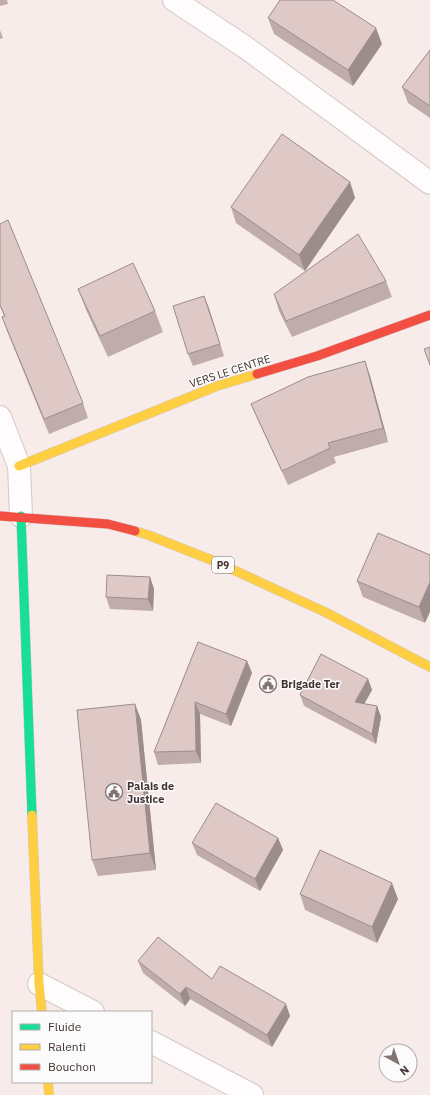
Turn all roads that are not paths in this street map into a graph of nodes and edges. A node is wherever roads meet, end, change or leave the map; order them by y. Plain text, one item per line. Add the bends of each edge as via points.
1 (174, 0) edge
2 (430, 183) edge
3 (430, 315) edge
4 (0, 417) edge
5 (19, 466) junction
6 (11, 516) edge
7 (430, 667) edge
8 (39, 984) junction
9 (42, 1011) edge
10 (91, 1011) edge
11 (152, 1043) edge
12 (48, 1083) edge
13 (49, 1095) edge
14 (252, 1095) edge

1 - 2 street via 245,46
3 - 5 street, VERS LE CENTRE via 317,356 217,386
4 - 5 street
5 - 6 street
6 - 7 street, P9 via 108,524 148,535 214,561 325,612
6 - 8 street via 27,698
8 - 9 street
8 - 10 street
11 - 14 street
12 - 13 street

